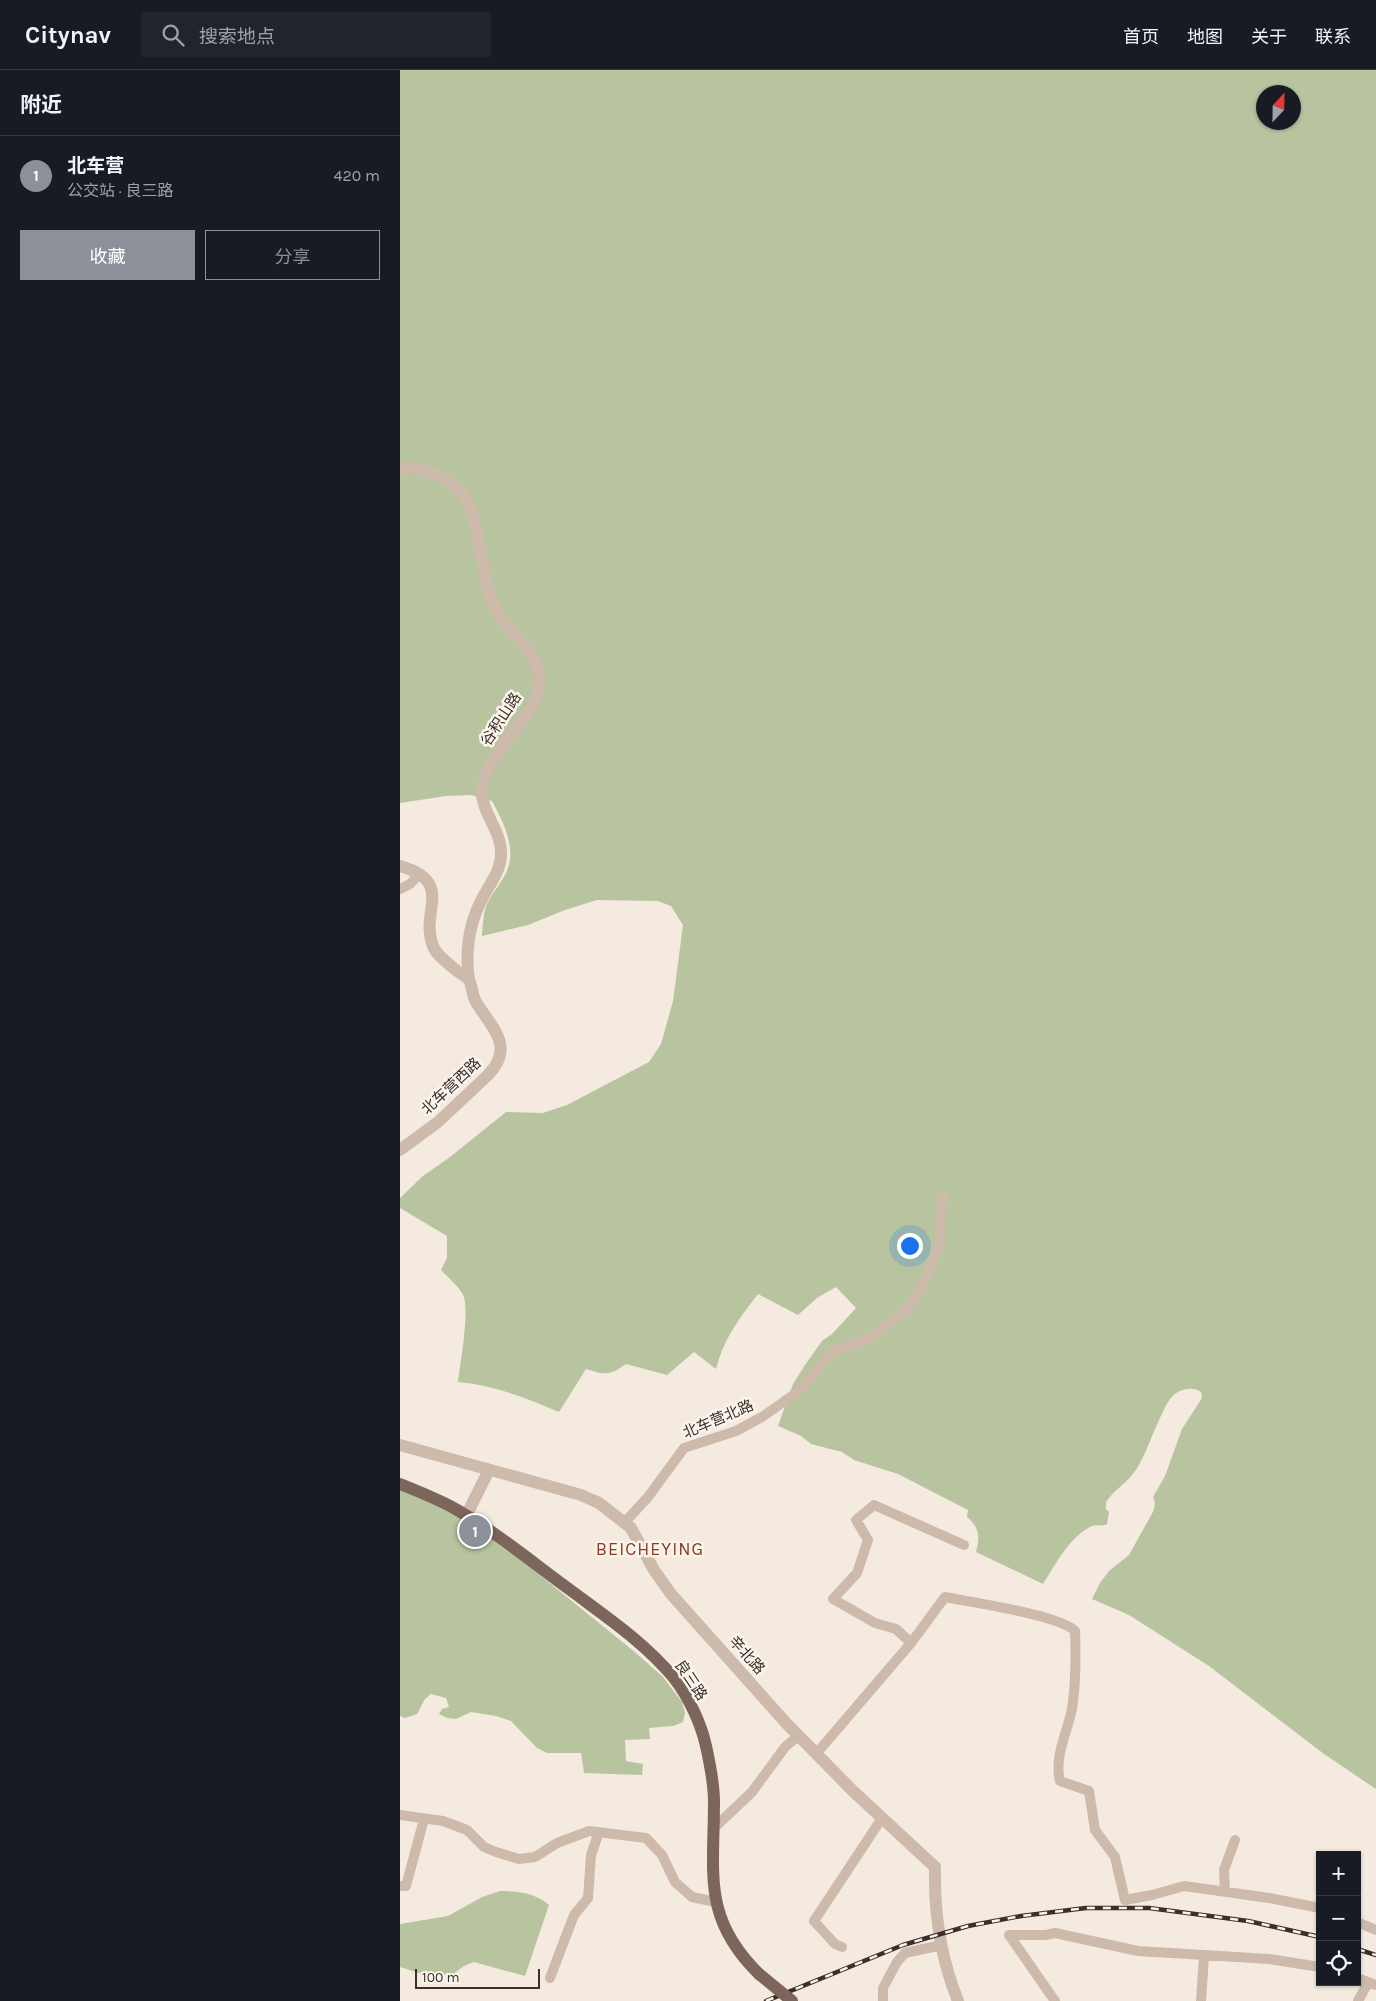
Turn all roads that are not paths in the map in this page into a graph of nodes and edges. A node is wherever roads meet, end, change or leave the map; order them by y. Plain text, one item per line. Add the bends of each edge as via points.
1 (400, 469) edge
2 (400, 866) edge
3 (419, 874) junction
4 (400, 888) edge
5 (469, 980) junction
6 (400, 1150) edge
7 (942, 1196) dead end
8 (400, 1445) edge
9 (487, 1469) junction
10 (400, 1484) edge
11 (466, 1516) junction
12 (625, 1522) junction
13 (964, 1545) dead end
14 (911, 1642) junction
15 (798, 1736) junction
16 (816, 1754) junction
17 (400, 1815) edge
18 (882, 1818) junction
19 (424, 1819) junction
20 (713, 1829) junction
21 (599, 1832) junction
22 (1235, 1840) dead end
23 (400, 1886) edge
24 (1225, 1891) junction
25 (716, 1902) junction
26 (1316, 1907) edge
27 (1361, 1924) edge
28 (1376, 1930) edge
29 (942, 1944) junction
30 (842, 1947) dead end
31 (1204, 1956) junction
32 (1316, 1966) edge
33 (550, 1978) dead end
34 (1372, 1984) edge
35 (792, 2001) edge
36 (883, 2001) edge
37 (958, 2001) edge
38 (1055, 2001) edge
39 (1201, 2001) edge
40 (1358, 2001) edge

1 - 5 street, 谷积山路 via 432,472 451,483 465,497 494,607 536,662 540,675 534,700 491,765 483,783 482,801 499,839 501,856 470,933 466,955
2 - 3 street
3 - 4 street via 410,884
3 - 5 street via 433,893 429,931 433,948
5 - 6 street, 北车营西路 via 473,996 496,1028 500,1057 495,1068 444,1117
7 - 12 street, 北车营北路 via 940,1243 920,1292 905,1311 870,1338 833,1351 799,1391 762,1417 736,1431 684,1448
8 - 9 street, 辛北路
9 - 11 street
9 - 12 street, 辛北路 via 600,1502
10 - 11 main road, 良三路
11 - 20 main road, 良三路 via 607,1617 650,1652 674,1678 691,1706 706,1743 714,1800
12 - 15 street, 辛北路 via 671,1594
13 - 14 street via 874,1505 856,1520 868,1540 864,1554 857,1573 833,1599 875,1624 896,1629
14 - 16 street
14 - 24 street via 945,1597 1020,1612 1071,1627 1075,1631 1076,1662 1072,1709 1058,1772 1060,1781 1089,1791 1095,1830 1115,1857 1125,1900 1184,1886
15 - 16 street, 辛北路
15 - 20 street via 784,1747 752,1792
16 - 18 street, 辛北路
17 - 19 street
18 - 29 street, 辛北路 via 935,1867 936,1906
18 - 30 street via 814,1921 835,1944
19 - 21 street via 443,1821 467,1830 484,1847 519,1859 535,1857 573,1836 589,1831
19 - 23 street via 406,1886
20 - 25 main road, 良三路 via 712,1869
21 - 25 street via 646,1838 662,1855 675,1882 692,1897
21 - 33 street via 591,1855 588,1898 574,1916
22 - 24 street via 1224,1870
24 - 26 street
25 - 35 main road, 良三路, bridge via 722,1923 735,1947
27 - 28 street
29 - 36 street via 904,1953 883,1988
29 - 37 street, 辛北路
31 - 32 street via 1269,1959
31 - 38 street via 1138,1951 1055,1933 1009,1935
31 - 39 street
34 - 40 street

